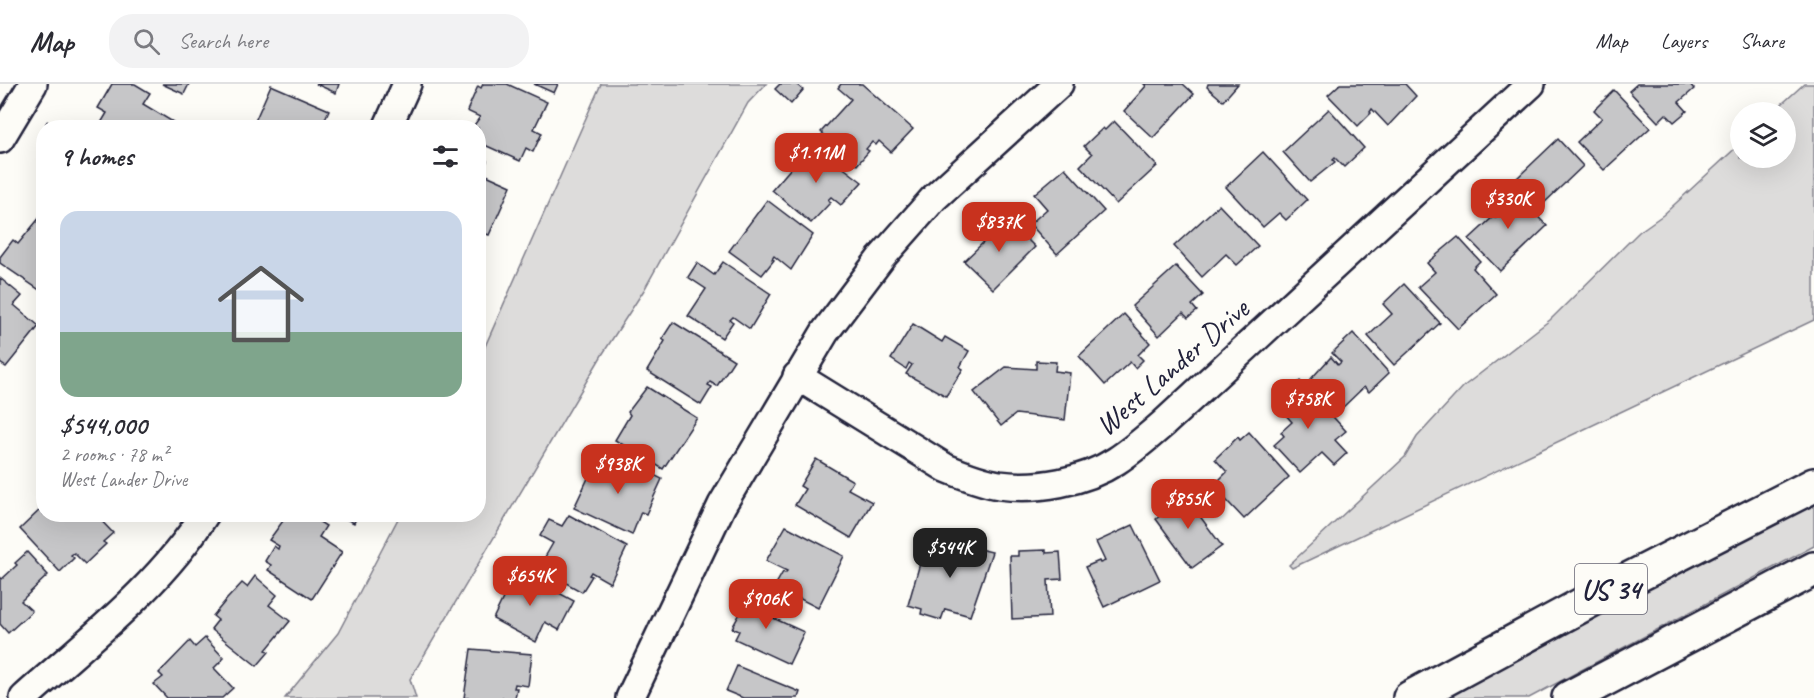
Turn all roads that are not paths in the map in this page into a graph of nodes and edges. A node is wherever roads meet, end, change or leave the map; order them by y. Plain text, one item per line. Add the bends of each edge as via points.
1 (33, 84) edge
2 (407, 84) edge
3 (1059, 84) edge
4 (1531, 84) edge
5 (391, 120) edge
6 (0, 139) edge
7 (797, 376) junction
8 (1814, 485) edge
9 (199, 522) edge
10 (1814, 569) edge
11 (24, 698) edge
12 (630, 698) edge
13 (1410, 698) edge
14 (1569, 698) edge

1 - 6 street
2 - 5 street
3 - 7 street via 969,164 908,227 852,294
4 - 7 street, West Lander Drive via 1164,423 1115,462 1093,473 1070,480 1023,485 1000,485 964,475 946,468
7 - 12 street via 722,505
8 - 13 main road, US 34
9 - 11 street via 168,564 127,607
10 - 14 main road, US 34

